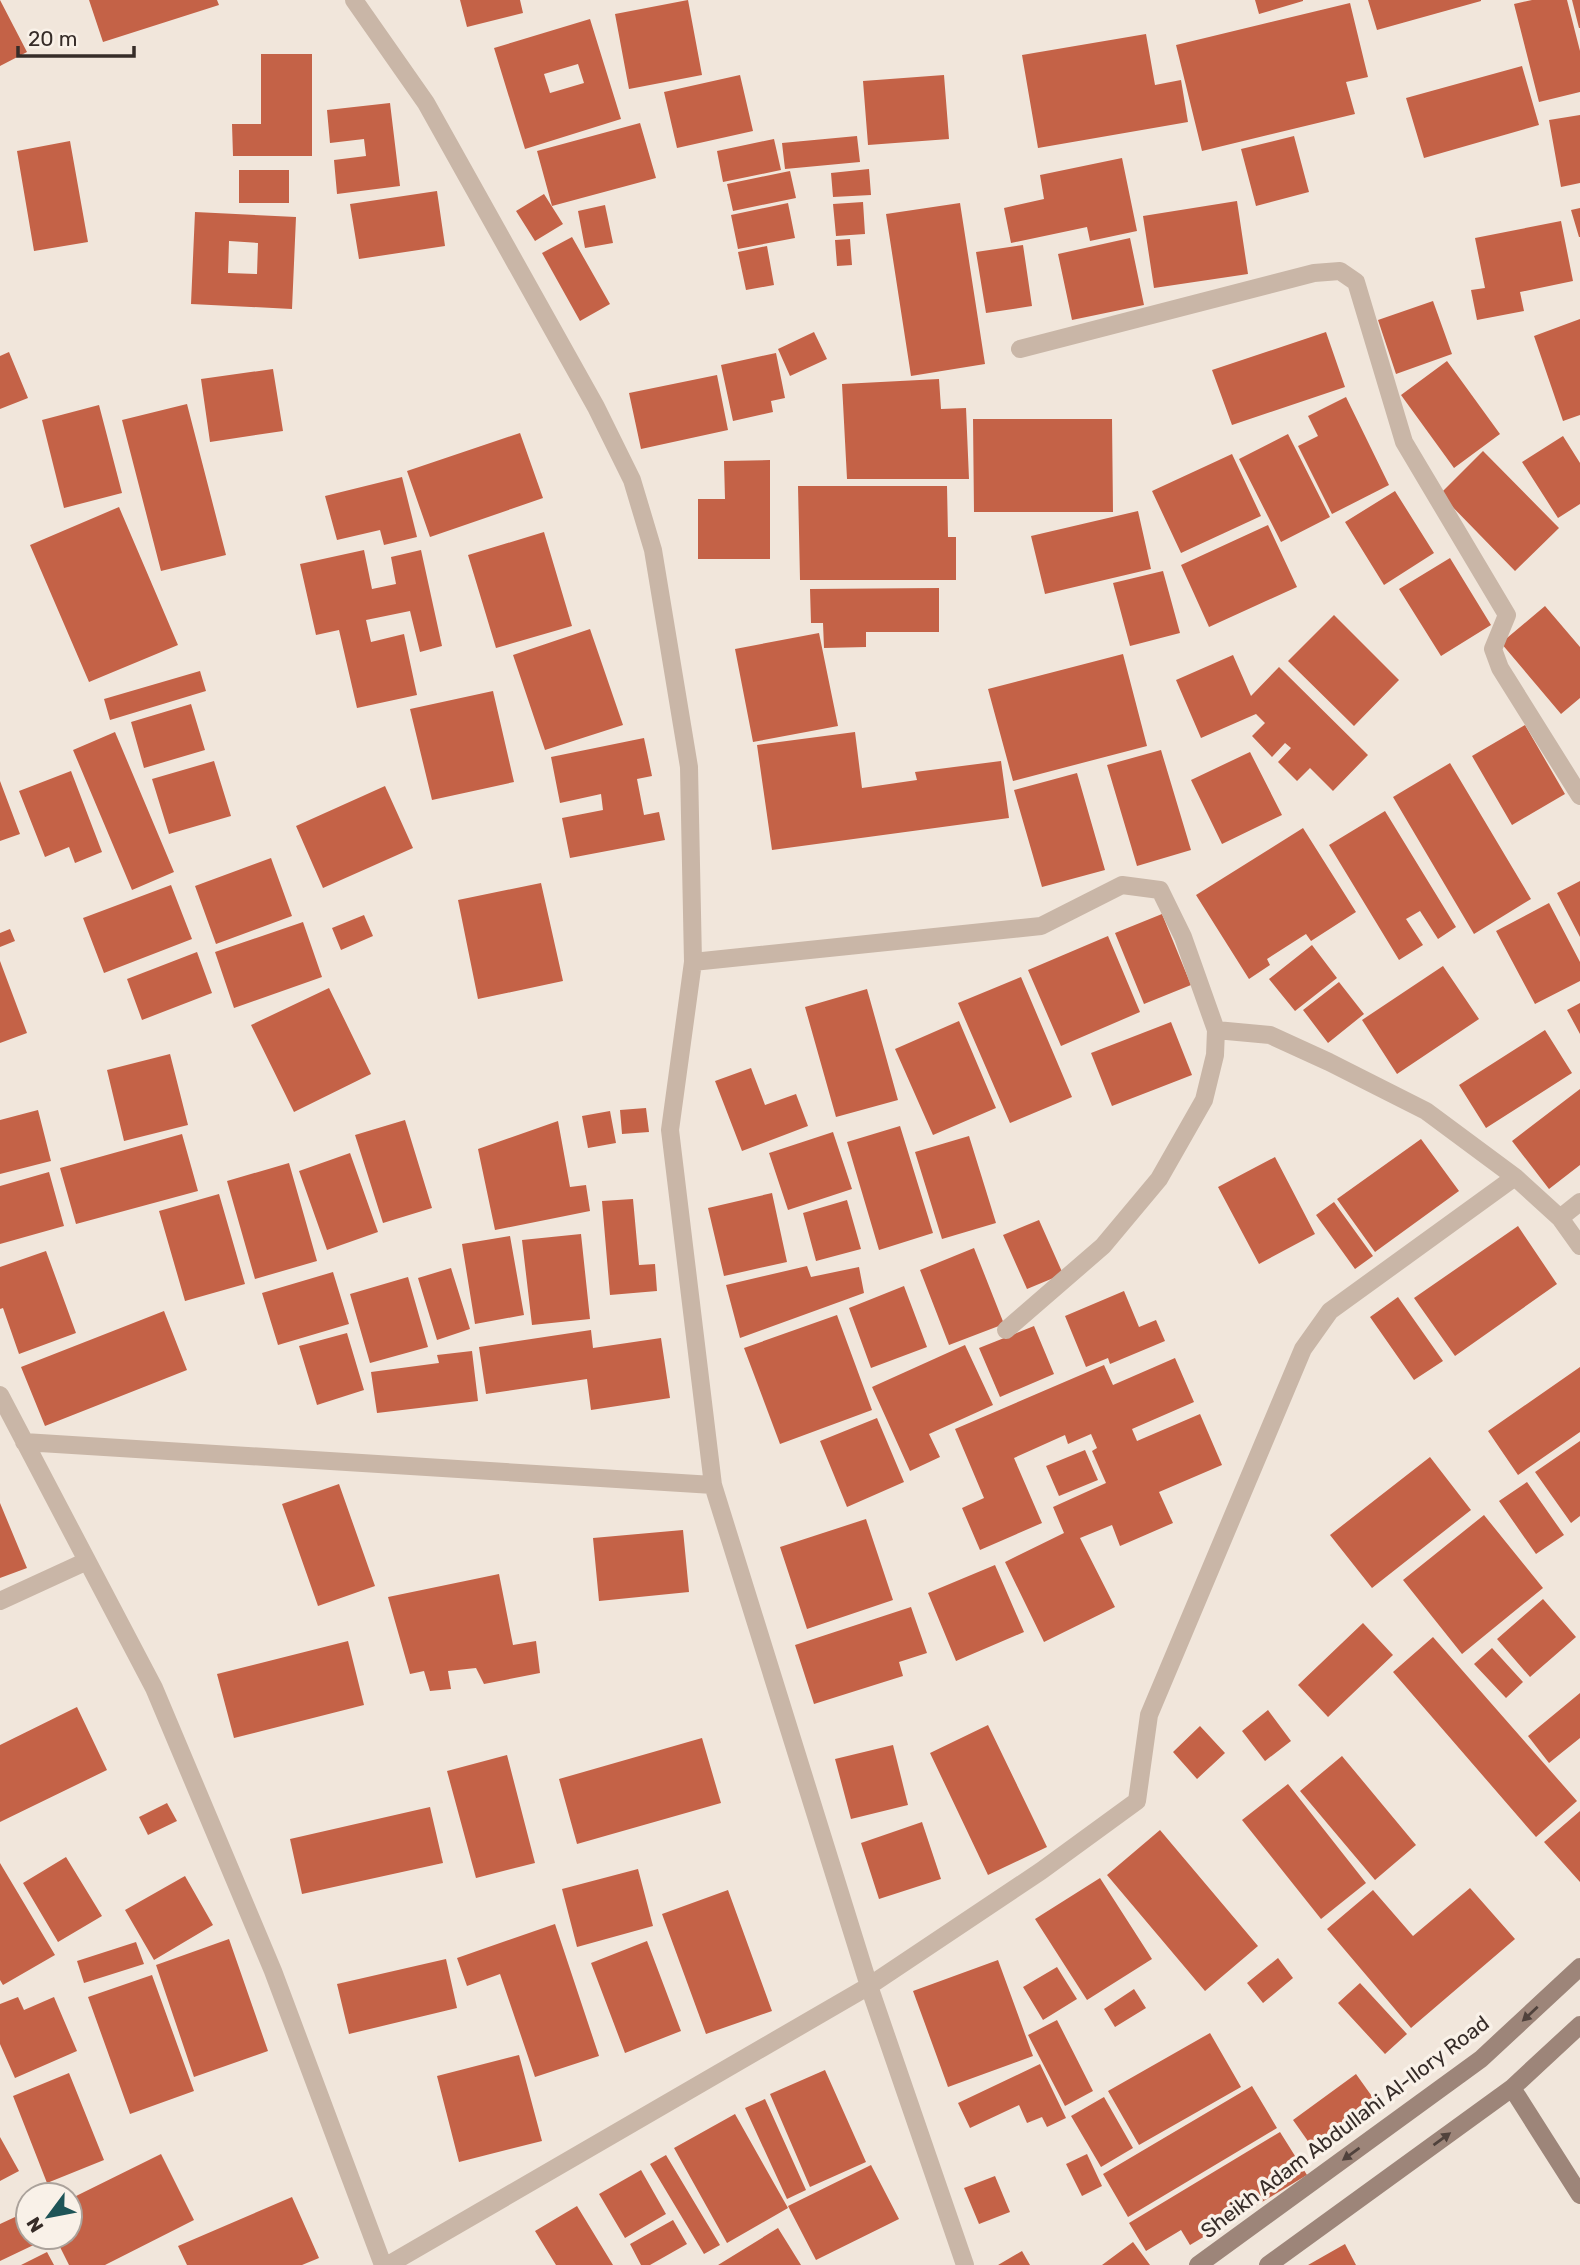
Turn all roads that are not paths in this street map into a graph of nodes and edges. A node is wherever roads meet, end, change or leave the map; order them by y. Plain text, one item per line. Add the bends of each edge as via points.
1 (354, 0) edge
2 (1020, 349) dead end
3 (1580, 796) edge
4 (693, 962) junction
5 (1216, 1030) junction
6 (1515, 1177) junction
7 (1580, 1202) edge
8 (1560, 1218) junction
9 (1580, 1246) edge
10 (1006, 1330) dead end
11 (0, 1395) edge
12 (24, 1442) junction
13 (713, 1485) junction
14 (88, 1561) junction
15 (0, 1601) edge
16 (1580, 1967) edge
17 (869, 1986) junction
18 (1580, 2025) edge
19 (1512, 2088) junction
20 (1580, 2195) edge
21 (383, 2265) edge
22 (388, 2265) edge
23 (965, 2265) edge
24 (1198, 2265) edge
25 (1268, 2265) edge

1 - 4 street via 426,103 632,480 653,550 689,767
2 - 3 street via 1314,273 1340,271 1356,282 1404,442 1507,615 1493,649 1500,668
4 - 5 street via 1041,926 1122,885 1160,890 1183,937
4 - 13 street via 670,1130
5 - 6 street via 1270,1035 1329,1062 1426,1111
5 - 10 street via 1204,1100 1159,1179 1102,1246
6 - 8 street
6 - 17 street via 1329,1311 1303,1349 1149,1715 1137,1801
7 - 8 street
8 - 9 street
11 - 12 street
12 - 13 street
12 - 14 street
13 - 17 street
14 - 15 street
14 - 21 street via 154,1688 273,1971
16 -> 24 street, Sheikh Adam Abdullahi Al-Ilory Road via 1481,2059
17 - 22 street
17 - 23 street
18 - 19 street
19 - 20 street
25 -> 19 street

